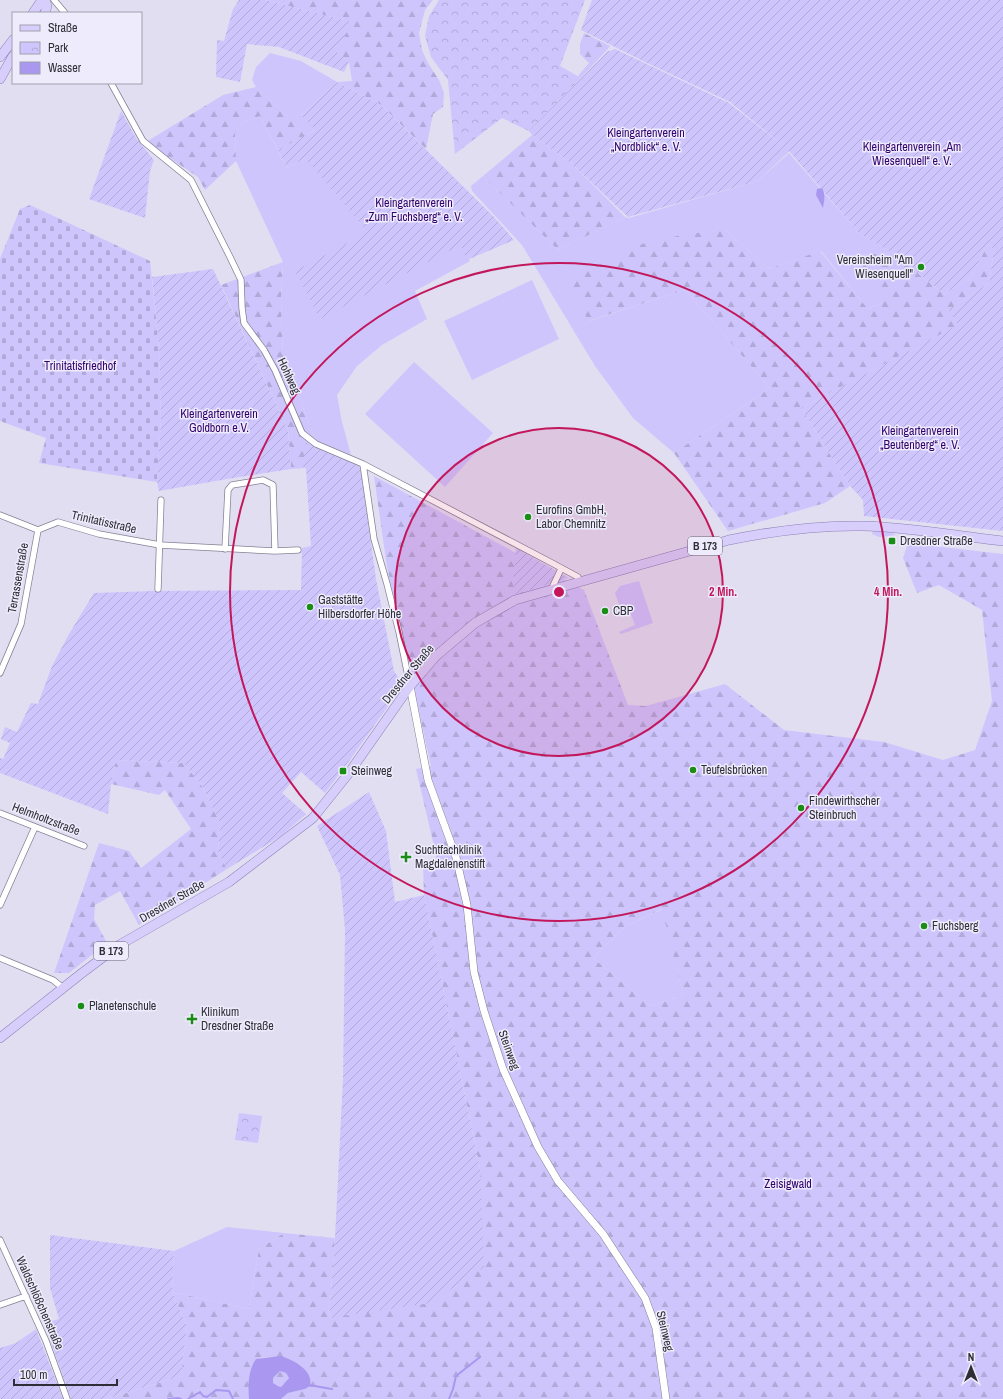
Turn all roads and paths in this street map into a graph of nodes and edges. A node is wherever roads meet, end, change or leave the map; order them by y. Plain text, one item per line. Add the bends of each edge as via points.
1 (42, 0) edge
2 (45, 0) edge
3 (54, 0) edge
4 (34, 12) edge
5 (45, 12) edge
6 (64, 12) edge
7 (12, 41) edge
8 (0, 57) edge
9 (12, 58) edge
10 (0, 79) edge
11 (111, 84) edge
12 (363, 464) junction
13 (161, 500) dead end
14 (0, 515) edge
15 (38, 530) junction
16 (1003, 541) edge
17 (160, 545) junction
18 (225, 549) junction
19 (298, 550) dead end
20 (275, 551) junction
21 (561, 569) junction
22 (580, 582) junction
23 (158, 589) dead end
24 (551, 590) junction
25 (0, 673) edge
26 (410, 686) junction
27 (0, 813) edge
28 (35, 827) junction
29 (84, 846) dead end
30 (0, 905) edge
31 (0, 958) edge
32 (63, 988) junction
33 (0, 1038) edge
34 (0, 1240) edge
35 (26, 1296) junction
36 (0, 1305) edge
37 (67, 1399) edge
38 (666, 1399) edge

1 - 4 main road
2 - 5 main road
3 - 6 street
7 - 8 main road
9 - 10 main road
11 - 12 street, Hohlweg via 143,141 191,180 241,280 244,322 275,370 302,433 316,444
12 - 21 street, Hohlweg
12 - 26 street, Steinweg via 376,547 399,632
13 - 17 street
14 - 15 street
15 - 17 street, Trinitatisstraße via 58,522 99,534
15 - 25 street, Terrassenstraße via 21,624
16 - 22 main road, Dresdner Straße / B 173 via 905,529 863,526 809,527 729,540
17 - 18 street, Trinitatisstraße
17 - 23 street
18 - 20 street, Trinitatisstraße
18 - 20 street via 228,490 232,485 263,480 273,486
19 - 20 street, Trinitatisstraße
21 - 22 street, Hohlweg via 578,577
21 - 24 street
22 - 24 main road, Dresdner Straße / B 173
24 - 26 main road, Dresdner Straße / B 173 via 515,600 475,623 436,656
26 - 32 main road, Dresdner Straße / B 173 via 349,773 313,818 229,882 121,944
26 - 38 street, Steinweg via 428,780 456,857 467,905 474,972 503,1069 538,1147 558,1181 603,1234 645,1298 656,1328
27 - 28 street, Helmholtzstraße
28 - 29 street, Helmholtzstraße
28 - 30 street
31 - 32 street via 53,980
32 - 33 main road, Dresdner Straße / B 173
34 - 35 street, Waldschlößchenstraße
35 - 36 street
35 - 37 street, Waldschlößchenstraße

